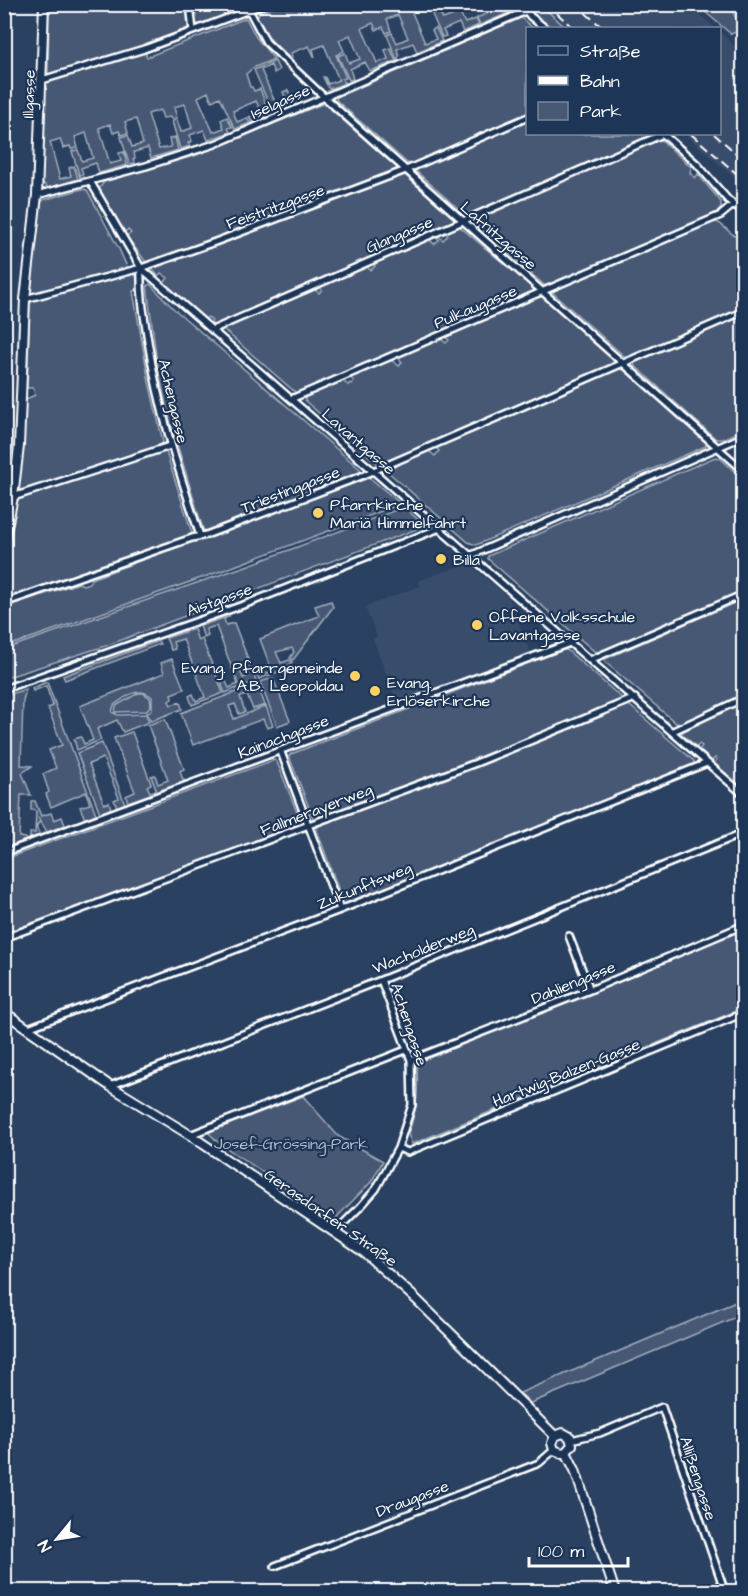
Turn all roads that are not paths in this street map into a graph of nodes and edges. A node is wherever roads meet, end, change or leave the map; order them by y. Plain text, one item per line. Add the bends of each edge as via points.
1 (44, 4) edge
2 (190, 4) edge
3 (265, 4) edge
4 (522, 4) edge
5 (249, 10) junction
6 (526, 11) junction
7 (544, 27) edge
8 (194, 31) junction
9 (42, 80) junction
10 (324, 97) junction
11 (526, 118) edge
12 (661, 135) edge
13 (664, 135) edge
14 (406, 170) junction
15 (90, 182) junction
16 (37, 195) junction
17 (733, 205) junction
18 (744, 212) edge
19 (463, 221) junction
20 (141, 268) junction
21 (542, 291) junction
22 (26, 299) junction
23 (744, 311) edge
24 (212, 330) junction
25 (622, 363) junction
26 (291, 399) junction
27 (744, 436) edge
28 (170, 446) junction
29 (717, 448) junction
30 (374, 471) junction
31 (744, 471) edge
32 (13, 497) junction
33 (440, 528) junction
34 (200, 536) junction
35 (4, 542) edge
36 (472, 555) junction
37 (744, 594) edge
38 (4, 603) edge
39 (570, 643) junction
40 (590, 660) junction
41 (4, 690) edge
42 (635, 698) junction
43 (744, 698) edge
44 (673, 731) junction
45 (281, 752) junction
46 (707, 763) junction
47 (744, 795) edge
48 (309, 827) junction
49 (744, 833) edge
50 (4, 853) edge
51 (340, 910) junction
52 (744, 925) edge
53 (569, 936) dead end
54 (4, 938) edge
55 (381, 980) junction
56 (590, 990) junction
57 (4, 1012) edge
58 (744, 1013) edge
59 (28, 1028) junction
60 (406, 1050) junction
61 (411, 1060) junction
62 (110, 1086) junction
63 (190, 1135) junction
64 (398, 1148) junction
65 (335, 1232) junction
66 (555, 1436) junction
67 (571, 1440) junction
68 (554, 1450) junction
69 (566, 1452) junction
70 (275, 1566) dead end
71 (615, 1592) edge
72 (725, 1592) edge

1 - 9 main road, Illgasse
2 - 8 street
3 - 5 street
4 - 6 street
5 - 8 street
5 - 10 street, Lafnitzgasse via 266,42
6 - 7 street
6 - 10 street, Iselgasse
8 - 9 street
9 - 16 main road, Illgasse
10 - 14 street, Lafnitzgasse
10 - 15 street, Iselgasse via 215,144
11 - 14 street, Feistritzgasse
12 - 19 street, Glangasse
13 - 17 street via 697,164
14 - 19 street, Lafnitzgasse
14 - 20 street, Feistritzgasse
15 - 16 street, Iselgasse
15 - 20 street, Lavantgasse
16 - 22 main road, Illgasse
17 - 18 street
17 - 21 street, Pulkaugasse via 721,215
19 - 21 street, Lafnitzgasse
19 - 24 street, Glangasse
20 - 22 street, Feistritzgasse
20 - 24 street, Lavantgasse
20 - 28 street, Achengasse via 141,297 151,362
21 - 25 street, Lafnitzgasse
21 - 26 street, Pulkaugasse
22 - 32 main road, Illgasse
23 - 25 street, Triestinggasse
24 - 26 street, Lavantgasse
25 - 29 street, Lafnitzgasse
25 - 30 street, Triestinggasse
26 - 30 street, Lavantgasse
27 - 29 street
28 - 32 street
28 - 34 street, Achengasse
29 - 31 street, Lafnitzgasse
29 - 36 street
30 - 33 street, Lavantgasse
30 - 34 street, Triestinggasse
32 - 35 main road, Illgasse
33 - 36 street, Lavantgasse
33 - 41 street, Aistgasse via 246,604
34 - 38 street, Triestinggasse
36 - 39 street, Lavantgasse
37 - 40 street
39 - 40 street, Lavantgasse
39 - 45 street, Kainachgasse
40 - 42 street, Lavantgasse
42 - 44 street, Lavantgasse
42 - 48 street, Fallmerayerweg
43 - 44 street
44 - 46 street, Lavantgasse
45 - 48 street
45 - 50 street, Kainachgasse
46 - 47 street, Lavantgasse
46 - 51 street, Zukunftsweg
48 - 51 street
48 - 54 street, Fallmerayerweg
49 - 55 street, Wacholderweg
51 - 59 street, Zukunftsweg
52 - 56 street, Dahliengasse
53 - 56 street
55 - 60 street, Achengasse
55 - 62 street, Wacholderweg
56 - 61 street, Dahliengasse
57 - 59 main road, Gerasdorfer Straße
58 - 64 street, Hartwig-Balzen-Gasse via 408,1152
59 - 62 main road, Gerasdorfer Straße
60 - 61 street, Achengasse
60 - 63 street
61 - 64 street, Achengasse via 412,1105
62 - 63 main road, Gerasdorfer Straße
63 - 65 main road, Gerasdorfer Straße
64 - 65 street, Achengasse via 376,1189
65 - 66 main road, Gerasdorfer Straße via 387,1271
66 - 67 main road via 563,1433
66 - 68 main road
67 - 69 main road via 571,1448
67 - 72 street, Allißengasse via 600,1433 662,1407
68 - 69 main road
68 - 70 street, Draugasse via 539,1463
69 - 71 main road

